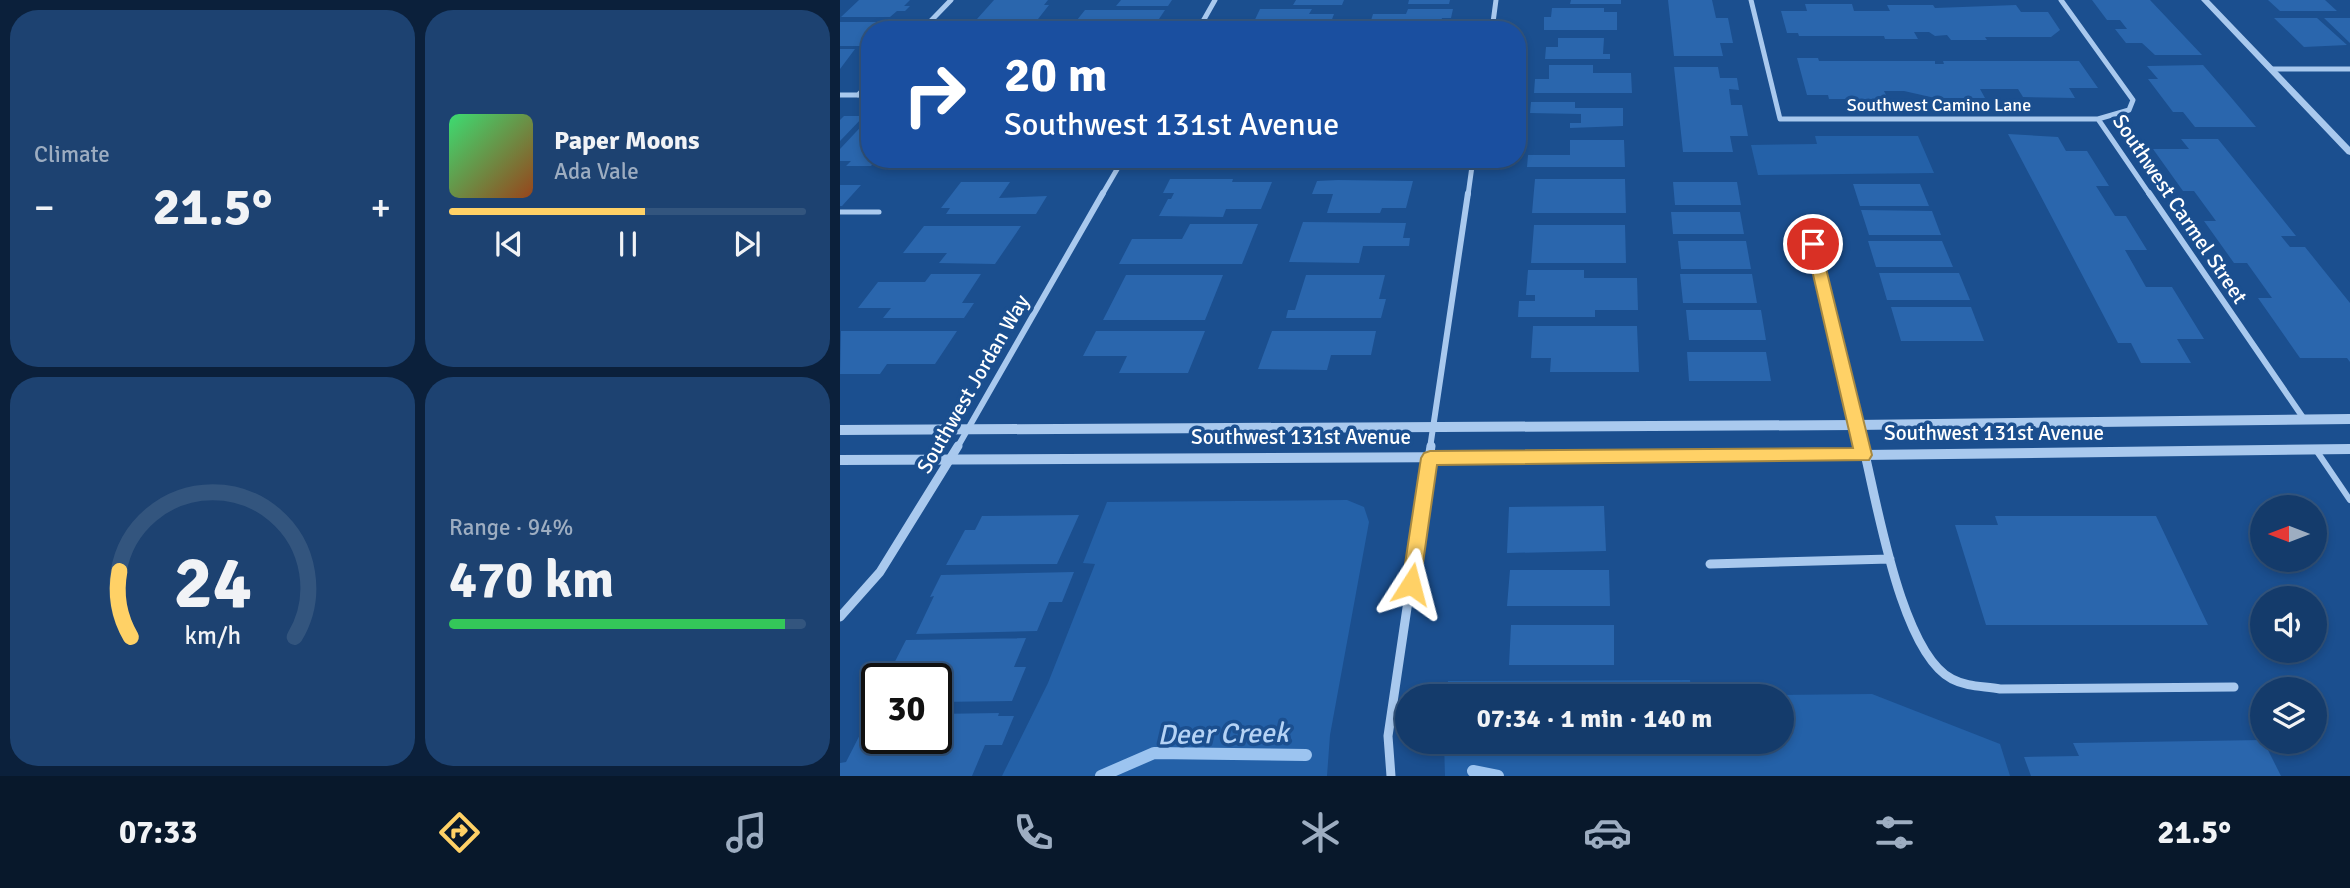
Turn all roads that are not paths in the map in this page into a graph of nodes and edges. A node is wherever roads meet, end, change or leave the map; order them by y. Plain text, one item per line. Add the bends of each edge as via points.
1 (951, 0) edge
2 (1215, 0) edge
3 (1496, 0) edge
4 (1751, 0) edge
5 (2060, 0) edge
6 (2205, 0) edge
7 (931, 21) edge
8 (1203, 21) edge
9 (1493, 21) edge
10 (2272, 69) junction
11 (2350, 69) edge
12 (840, 95) edge
13 (859, 95) edge
14 (2098, 118) junction
15 (2350, 152) edge
16 (1118, 168) edge
17 (1472, 168) edge
18 (840, 212) edge
19 (879, 212) dead end
20 (1808, 220) dead end
21 (2304, 419) junction
22 (2350, 419) edge
23 (1856, 425) junction
24 (1435, 426) junction
25 (968, 429) junction
26 (840, 430) edge
27 (2350, 449) edge
28 (2316, 450) junction
29 (1863, 455) junction
30 (1430, 458) junction
31 (840, 460) edge
32 (950, 460) junction
33 (2350, 500) edge
34 (1890, 559) junction
35 (1710, 564) dead end
36 (840, 617) edge
37 (2234, 687) dead end
38 (1391, 776) edge

1 - 7 street
2 - 8 street
3 - 9 street
4 - 14 street, Southwest Camino Lane via 1780,119
5 - 14 street, Southwest Carmel Street via 2133,100 2129,110
6 - 10 street
10 - 11 street
10 - 15 street
12 - 13 street
14 - 21 street, Southwest Carmel Street
16 - 25 street, Southwest Jordan Way
17 - 24 street
18 - 19 lane
20 - 23 street
21 - 22 street, Southwest 131st Avenue
21 - 23 street, Southwest 131st Avenue
23 - 24 street, Southwest 131st Avenue
23 - 29 street
24 - 25 street, Southwest 131st Avenue
24 - 30 street
25 - 26 street, Southwest 131st Avenue
25 - 32 street, Southwest Jordan Way
27 - 28 street, Southwest 131st Avenue
28 - 29 street, Southwest 131st Avenue
28 - 33 lane
29 - 30 street, Southwest 131st Avenue
29 - 34 street
30 - 32 street, Southwest 131st Avenue
30 - 38 street via 1388,736
31 - 32 street, Southwest 131st Avenue
32 - 36 street, Southwest Jordan Way via 888,560
34 - 35 street
34 - 37 street via 1912,632 1929,660 1947,677 2000,689

